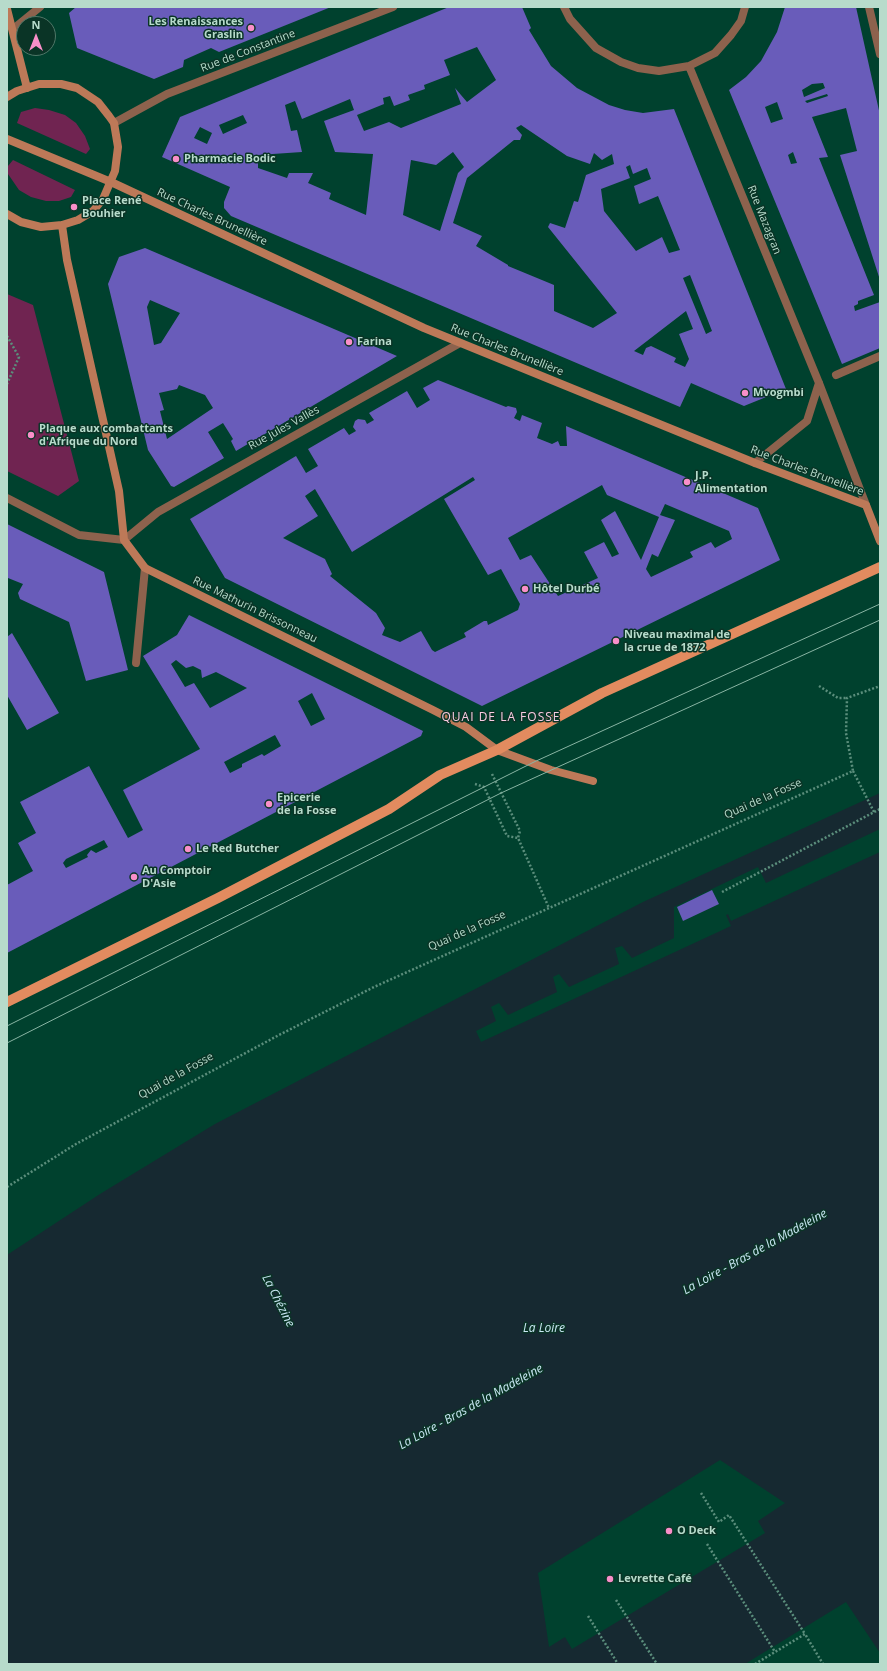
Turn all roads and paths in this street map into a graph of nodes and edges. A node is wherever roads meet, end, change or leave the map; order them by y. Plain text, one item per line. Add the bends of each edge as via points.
1 (40, 7) edge
2 (393, 7) edge
3 (564, 7) edge
4 (745, 7) edge
5 (869, 7) edge
6 (7, 8) edge
7 (13, 29) junction
8 (880, 54) edge
9 (689, 66) junction
10 (27, 88) junction
11 (7, 97) edge
12 (114, 123) junction
13 (7, 139) edge
14 (111, 182) junction
15 (7, 214) edge
16 (62, 225) junction
17 (7, 336) edge
18 (460, 343) junction
19 (880, 356) edge
20 (836, 375) dead end
21 (819, 383) junction
22 (7, 384) edge
23 (755, 463) junction
24 (7, 498) edge
25 (866, 505) junction
26 (124, 540) junction
27 (880, 541) edge
28 (880, 567) edge
29 (145, 568) junction
30 (136, 663) dead end
31 (819, 686) dead end
32 (880, 686) edge
33 (847, 698) junction
34 (496, 750) junction
35 (853, 771) junction
36 (593, 781) dead end
37 (476, 783) dead end
38 (880, 809) edge
39 (874, 812) junction
40 (722, 892) dead end
41 (549, 908) junction
42 (7, 1002) edge
43 (7, 1187) edge
44 (701, 1493) dead end
45 (707, 1544) dead end
46 (616, 1600) dead end
47 (588, 1616) dead end
48 (805, 1634) junction
49 (775, 1652) junction
50 (618, 1664) edge
51 (657, 1664) edge
52 (755, 1664) edge
53 (824, 1664) edge

1 - 7 street
2 - 12 street, Rue de Constantine via 167,94
3 - 9 street via 570,19 596,48 621,62 659,71
4 - 9 street via 741,21 715,53
5 - 8 street
6 - 7 main road
7 - 10 main road
9 - 21 street, Rue Mazagran
10 - 11 main road
10 - 12 main road via 52,83 77,88 98,102
12 - 14 main road via 118,147
13 - 14 main road, Rue Charles Brunellière
14 - 16 main road via 103,199 93,211 78,220
14 - 18 main road, Rue Charles Brunellière
15 - 16 main road via 21,222 41,227
16 - 26 main road via 68,266 119,491
17 - 22 path via 18,356
18 - 23 main road, Rue Charles Brunellière
18 - 26 street, Rue Jules Vallès via 158,512
19 - 20 street
21 - 23 street via 807,421
21 - 25 street, Rue Mazagran
23 - 25 main road, Rue Charles Brunellière
24 - 26 street via 79,535
25 - 27 main road, Rue Charles Brunellière
26 - 29 main road, Rue Mathurin Brissonneau
28 - 34 main road via 602,693
29 - 30 street
29 - 34 main road, Rue Mathurin Brissonneau via 440,713 466,727
31 - 33 path via 838,698
32 - 33 path
33 - 35 path via 846,732
34 - 36 main road via 551,770
34 - 42 main road via 440,775 389,809 218,898
35 - 39 path
35 - 41 path, Quai de la Fosse
37 - 41 path via 484,787 508,836 518,838
38 - 39 path
39 - 40 path
41 - 43 path, Quai de la Fosse via 397,976 279,1035 76,1144
44 - 48 path via 719,1522 728,1515
45 - 49 path
46 - 51 path
47 - 50 path
48 - 49 path
48 - 53 path
49 - 52 path

